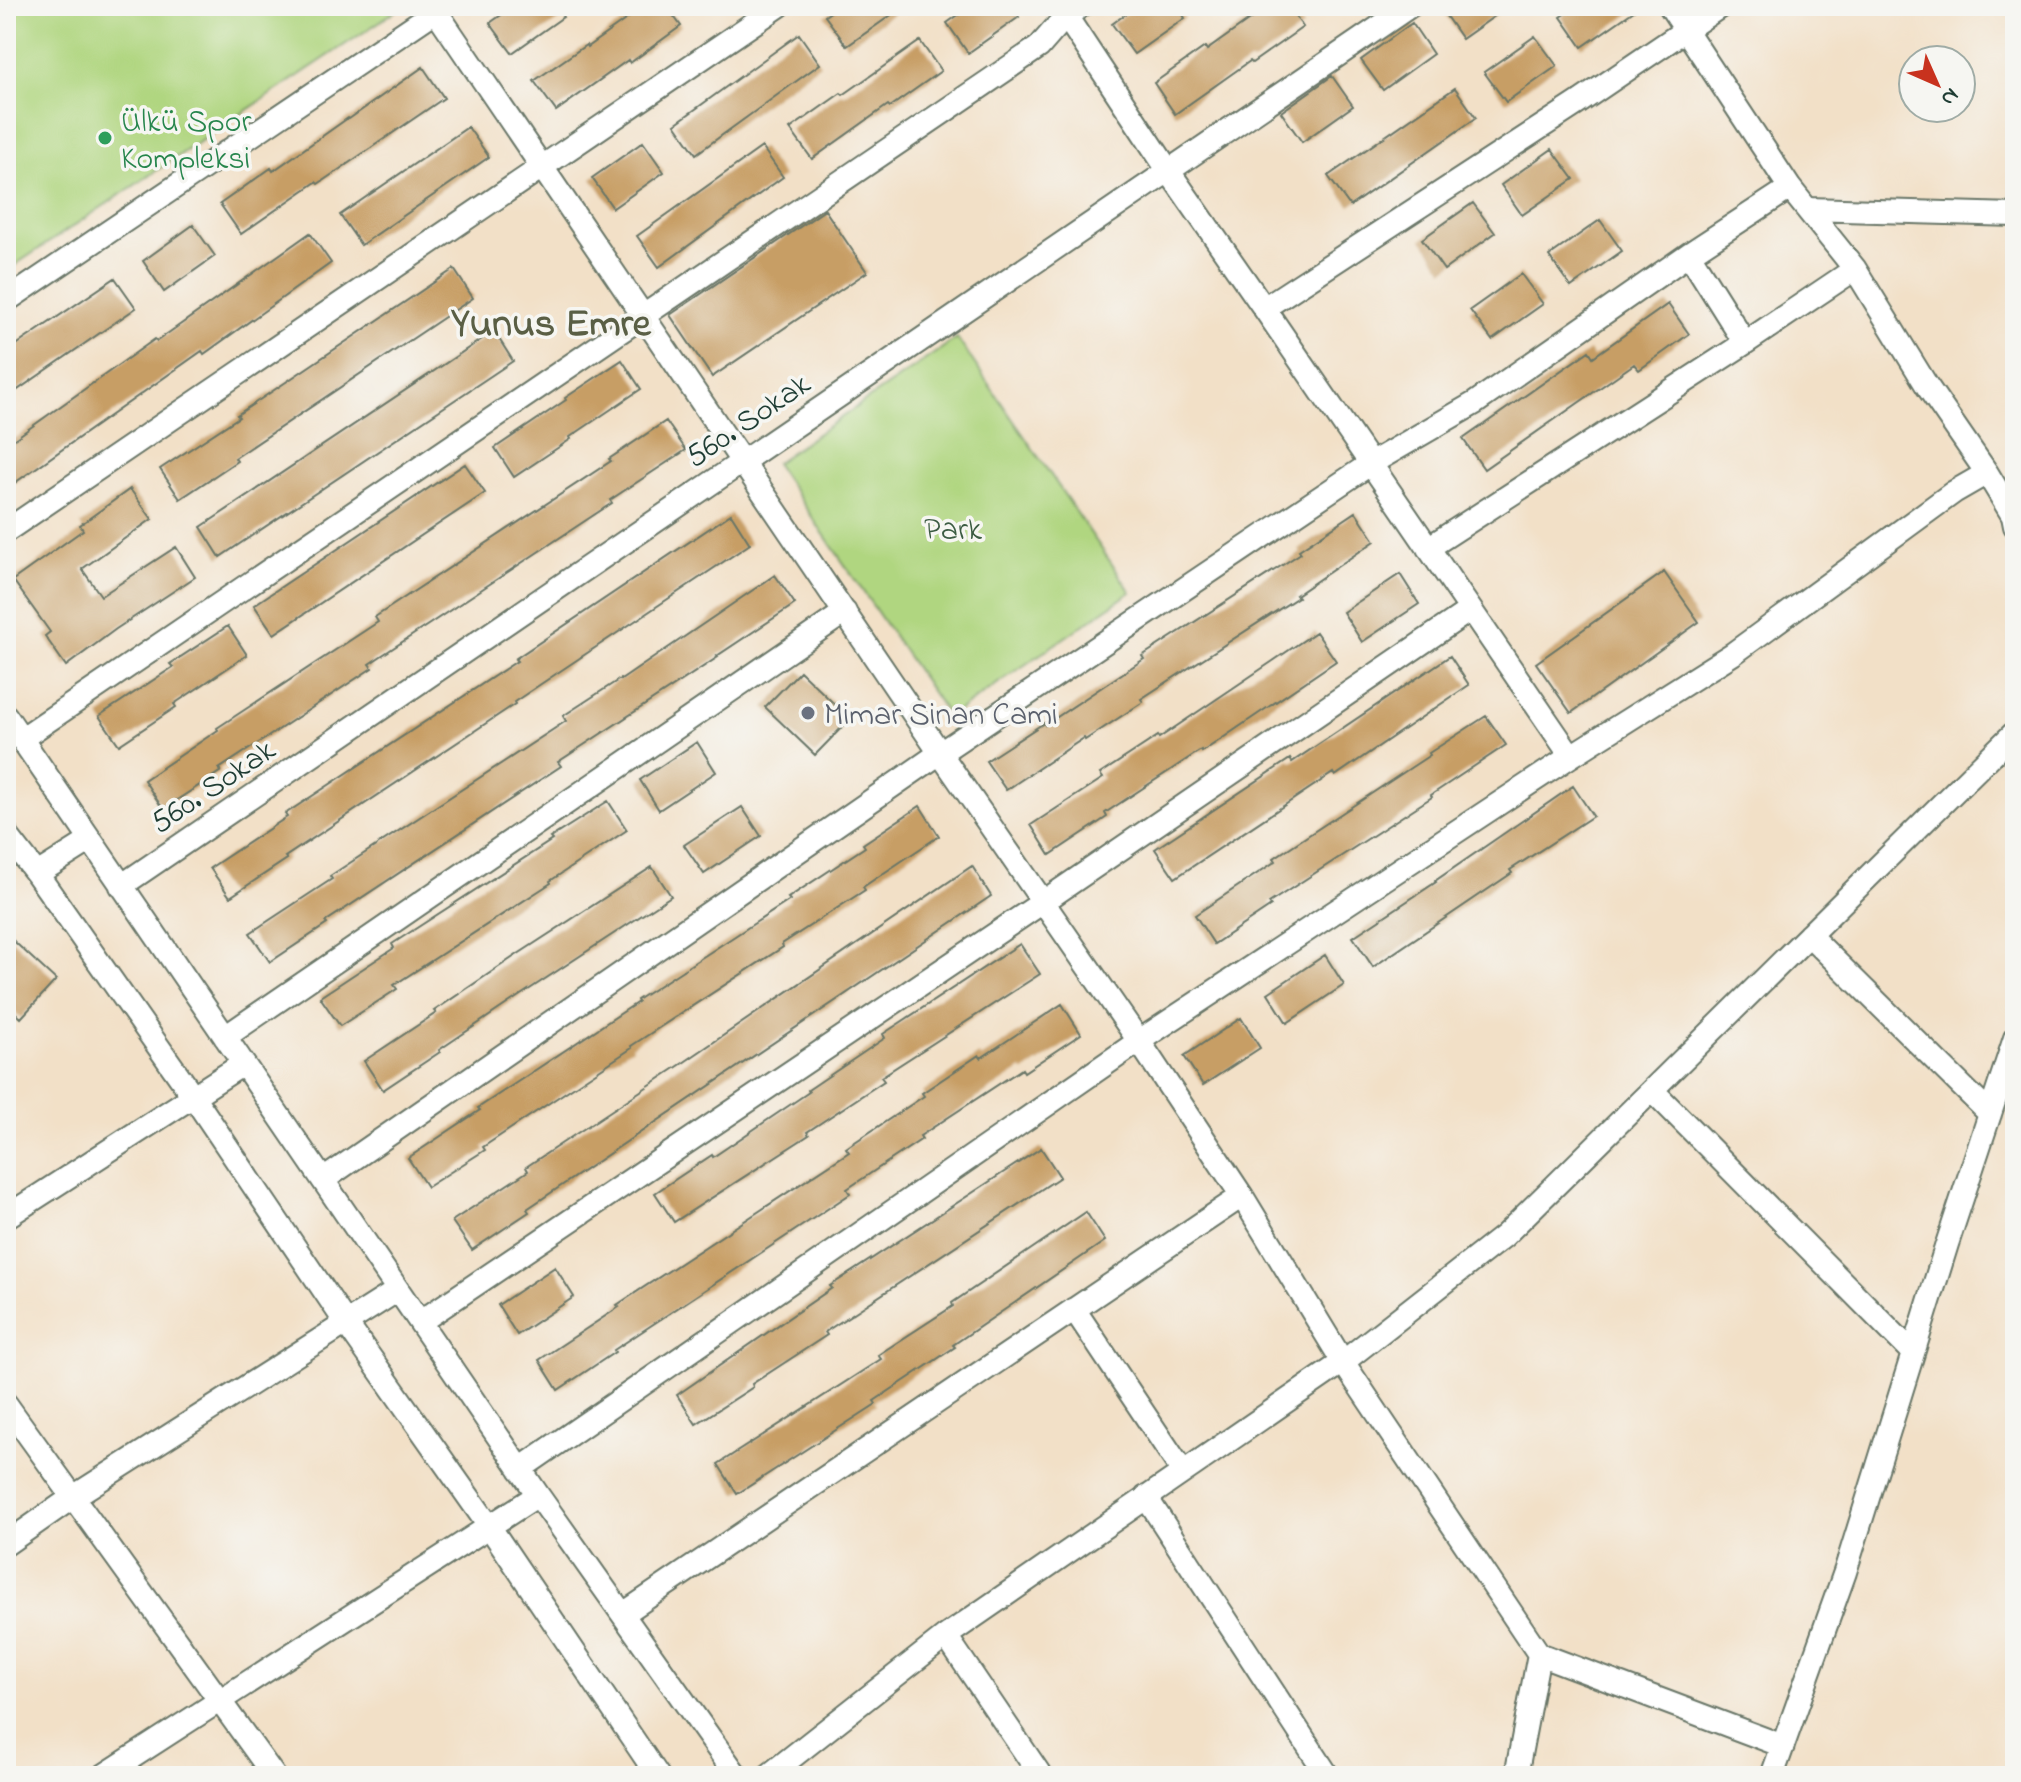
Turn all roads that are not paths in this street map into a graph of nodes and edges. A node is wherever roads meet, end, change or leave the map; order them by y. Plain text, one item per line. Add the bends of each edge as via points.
1 (779, 6) edge
2 (1410, 6) edge
3 (1670, 6) edge
4 (1721, 6) edge
5 (440, 8) edge
6 (1069, 9) edge
7 (1685, 30) junction
8 (542, 166) junction
9 (1168, 170) junction
10 (1790, 188) junction
11 (1808, 209) junction
12 (2015, 215) edge
13 (1689, 254) junction
14 (1855, 269) junction
15 (6, 301) edge
16 (1264, 308) junction
17 (644, 317) junction
18 (1745, 343) junction
19 (742, 461) junction
20 (1370, 464) junction
21 (1987, 473) junction
22 (2014, 520) edge
23 (6, 531) edge
24 (1428, 548) junction
25 (1470, 610) junction
26 (845, 612) junction
27 (6, 716) edge
28 (2015, 732) edge
29 (21, 739) junction
30 (940, 753) junction
31 (1571, 756) junction
32 (6, 834) edge
33 (91, 840) junction
34 (37, 874) junction
35 (121, 886) junction
36 (1043, 902) junction
37 (1809, 935) junction
38 (225, 1037) junction
39 (2015, 1038) edge
40 (1139, 1041) junction
41 (243, 1064) junction
42 (1652, 1090) junction
43 (193, 1096) junction
44 (1990, 1114) junction
45 (323, 1180) junction
46 (1242, 1196) junction
47 (6, 1217) edge
48 (398, 1290) junction
49 (1074, 1309) junction
50 (420, 1322) junction
51 (346, 1323) junction
52 (1913, 1353) junction
53 (1343, 1362) junction
54 (6, 1404) edge
55 (520, 1469) junction
56 (1183, 1472) junction
57 (538, 1495) junction
58 (73, 1497) junction
59 (1146, 1497) junction
60 (489, 1526) junction
61 (6, 1544) edge
62 (623, 1614) junction
63 (946, 1636) junction
64 (1539, 1654) junction
65 (220, 1700) junction
66 (1783, 1746) junction
67 (103, 1776) edge
68 (274, 1776) edge
69 (658, 1776) edge
70 (737, 1776) edge
71 (768, 1776) edge
72 (1041, 1776) edge
73 (1328, 1776) edge
74 (1516, 1776) edge
75 (1772, 1776) edge

1 - 8 street
2 - 9 street, 560. Sokak
3 - 7 street
4 - 7 street
5 - 8 street
5 - 15 street
6 - 9 street
6 - 17 street via 1039,47
7 - 10 street
7 - 16 street
8 - 17 street
8 - 23 street
9 - 16 street
9 - 19 street, 560. Sokak
10 - 11 street
10 - 13 street
11 - 12 street
11 - 14 street
13 - 18 street
13 - 20 street via 1475,403
14 - 18 street
14 - 21 street
16 - 20 street
17 - 19 street
17 - 29 street
18 - 24 street
19 - 26 street
19 - 35 street, 560. Sokak
20 - 24 street
20 - 30 street
21 - 22 street
21 - 31 street via 1734,653
24 - 25 street
25 - 31 street
25 - 36 street
26 - 30 street
26 - 38 street
27 - 29 street
28 - 37 street
29 - 33 street
30 - 36 street
30 - 45 street
31 - 40 street
32 - 34 street
33 - 34 street
33 - 35 street
34 - 43 street
35 - 38 street
36 - 40 street
36 - 50 street
37 - 42 street
37 - 44 street
38 - 41 street
39 - 44 street
40 - 46 street
40 - 55 street
41 - 43 street
41 - 45 street
42 - 52 street
42 - 53 street via 1504,1236
43 - 47 street
43 - 51 street
44 - 52 street
45 - 48 street
46 - 49 street
46 - 53 street
48 - 50 street
48 - 51 street
49 - 56 street
49 - 62 street
50 - 55 street
51 - 58 street
51 - 60 street
52 - 66 street via 1845,1572
53 - 56 street
53 - 64 street
54 - 58 street
55 - 57 street
56 - 59 street
57 - 60 street
57 - 62 street
58 - 61 street
58 - 65 street
59 - 63 street
59 - 73 street
60 - 65 street
60 - 69 street
62 - 70 street
63 - 71 street
63 - 72 street
64 - 66 street
64 - 74 street
65 - 67 street
65 - 68 street
66 - 75 street

